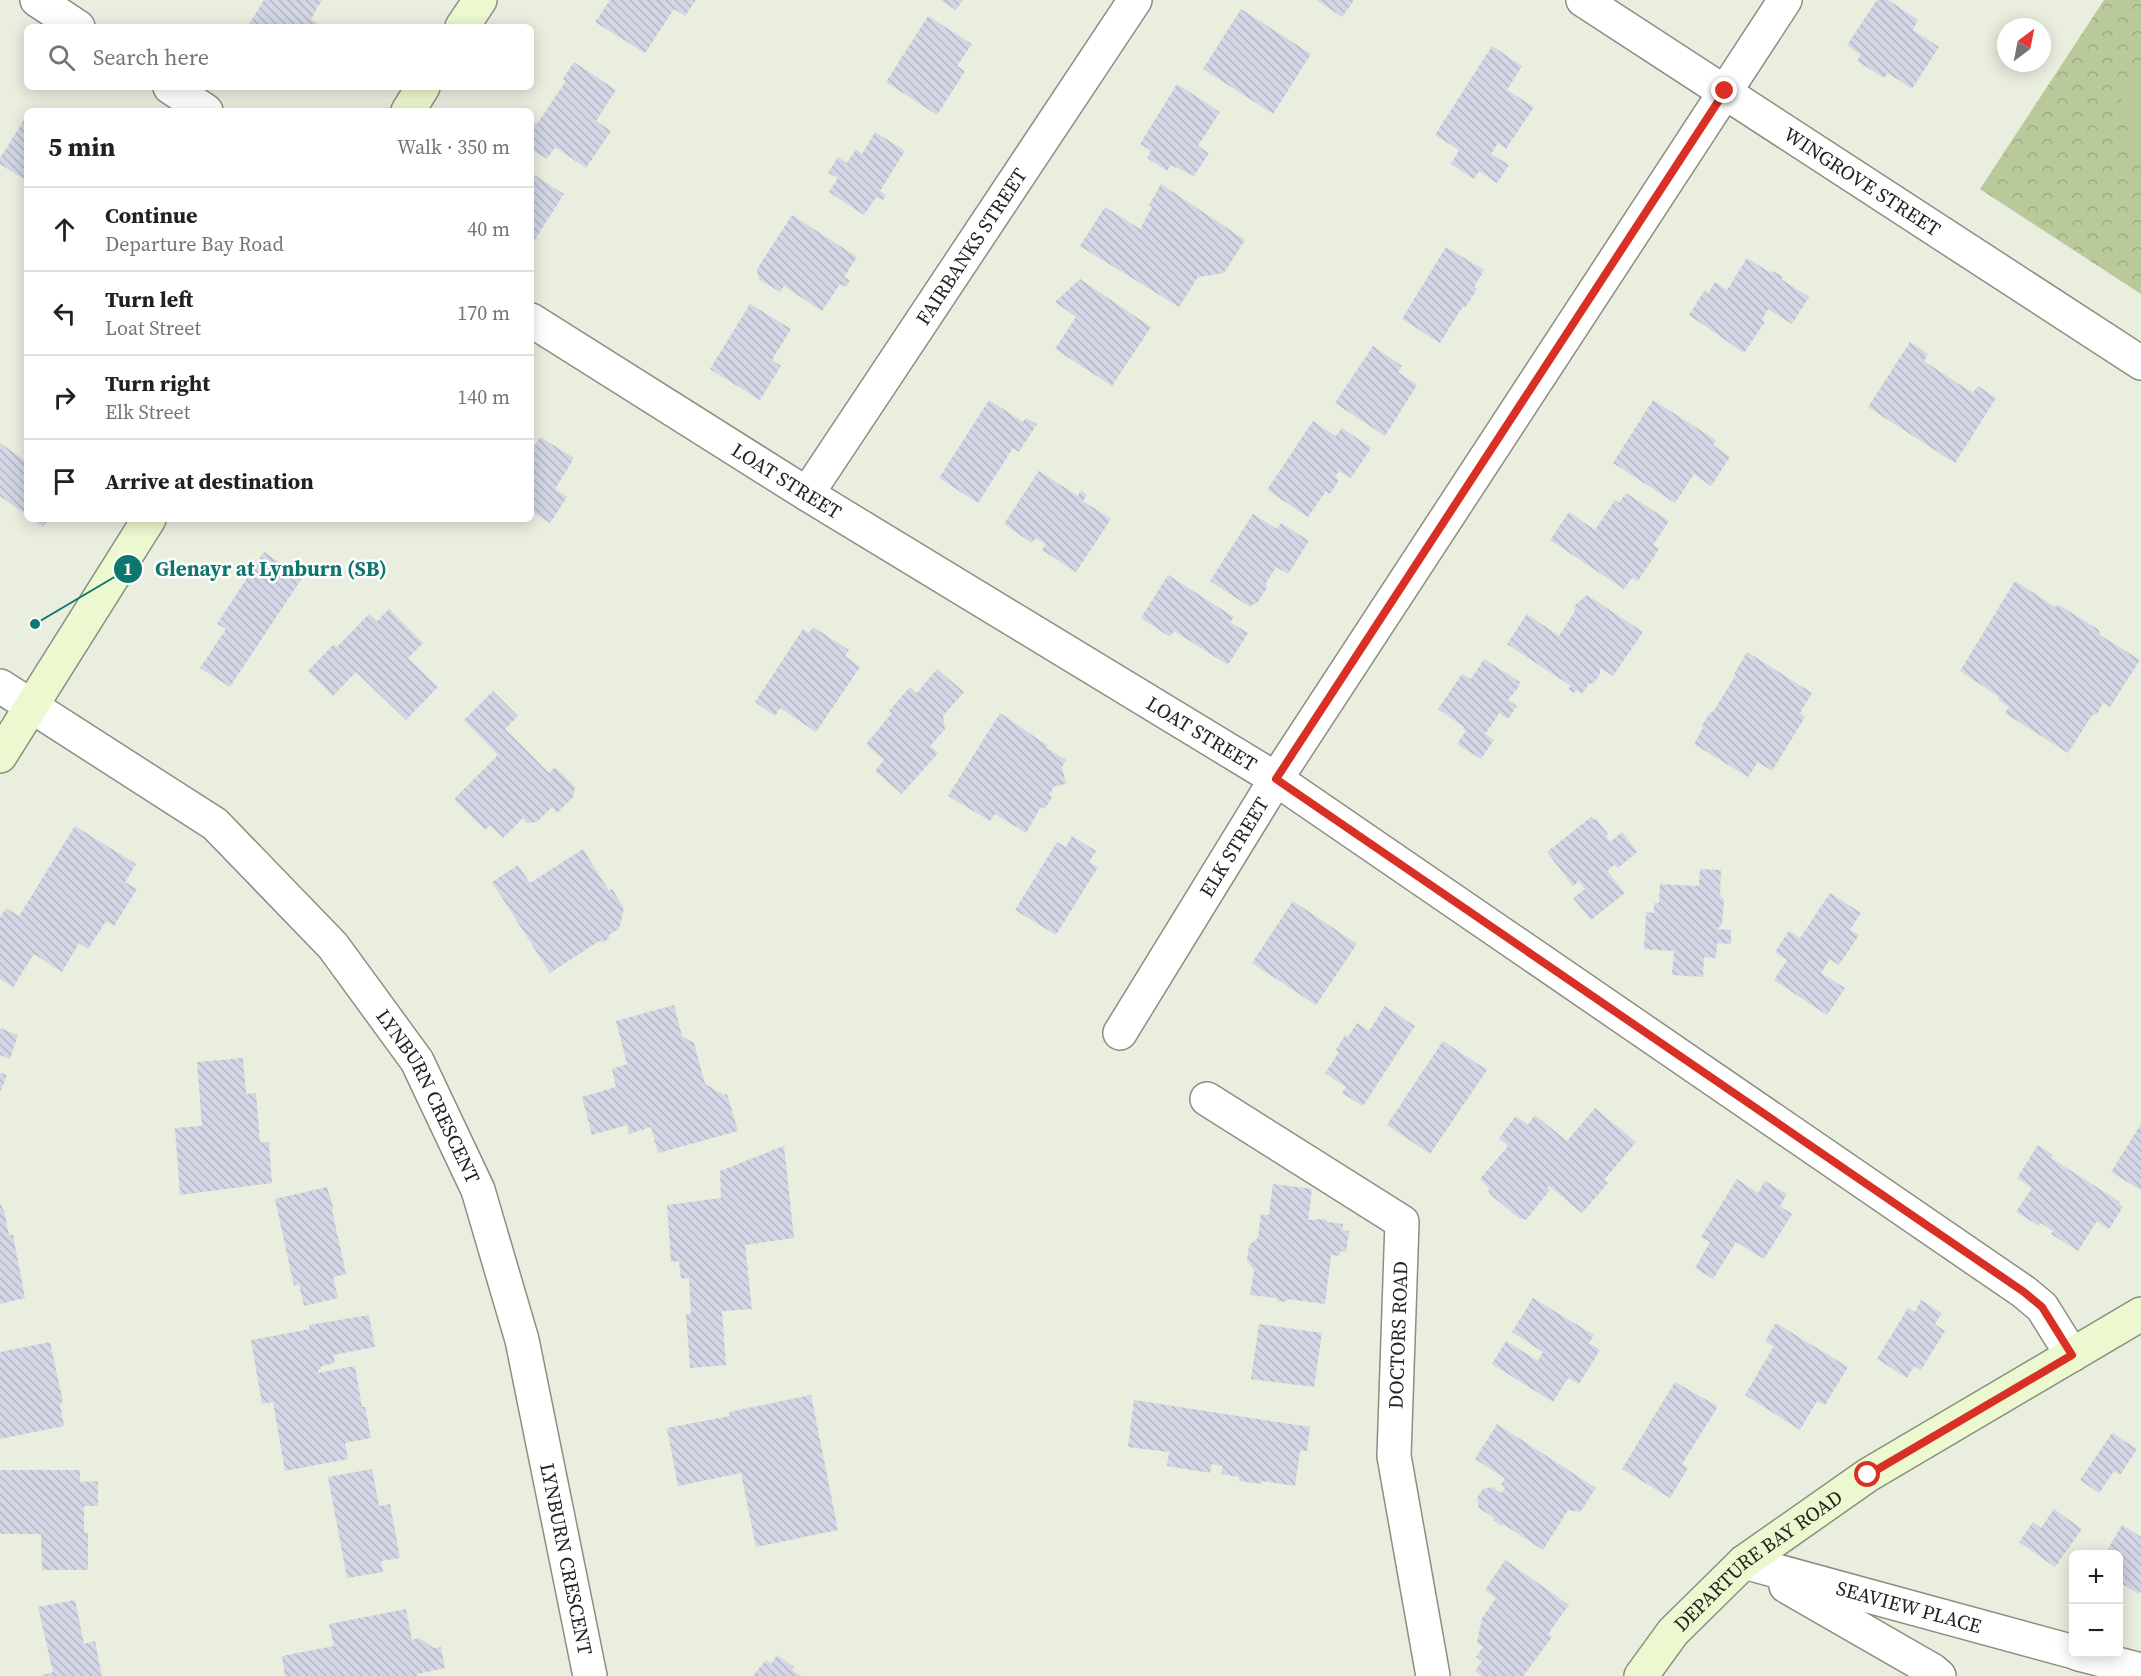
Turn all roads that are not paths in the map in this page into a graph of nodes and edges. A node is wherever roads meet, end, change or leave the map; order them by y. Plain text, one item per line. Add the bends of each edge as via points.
1 (37, 0) edge
2 (480, 0) edge
3 (1135, 0) edge
4 (1583, 0) edge
5 (1785, 0) edge
6 (73, 24) edge
7 (464, 24) edge
8 (174, 90) edge
9 (421, 90) edge
10 (1725, 91) junction
11 (202, 108) edge
12 (410, 108) edge
13 (534, 322) edge
14 (2141, 363) edge
15 (807, 494) junction
16 (147, 522) edge
17 (0, 686) edge
18 (31, 706) junction
19 (0, 756) edge
20 (1276, 779) junction
21 (1120, 1033) dead end
22 (1207, 1099) dead end
23 (2138, 1322) edge
24 (2072, 1355) junction
25 (1744, 1562) junction
26 (2069, 1651) edge
27 (2098, 1658) edge
28 (2140, 1669) edge
29 (590, 1676) edge
30 (1433, 1676) edge
31 (1641, 1676) edge
32 (1939, 1676) edge

1 - 6 street
2 - 7 main road
3 - 15 street, FAIRBANKS STREET
4 - 10 street, WINGROVE STREET
5 - 10 street, ELK STREET
8 - 11 street
9 - 12 main road
10 - 14 street, WINGROVE STREET
10 - 20 street, ELK STREET
13 - 15 street, LOAT STREET
15 - 20 street, LOAT STREET
16 - 18 main road
17 - 18 street, LYNBURN CRESCENT
18 - 19 main road
18 - 29 street, LYNBURN CRESCENT via 215,824 333,946 417,1061 478,1190 519,1330
20 - 21 street, ELK STREET
20 - 24 street, LOAT STREET via 2024,1292 2042,1307
22 - 30 street, DOCTORS ROAD via 1402,1222 1394,1456
23 - 24 main road, DEPARTURE BAY ROAD
24 - 25 main road, DEPARTURE BAY ROAD via 1868,1475
25 - 26 street, SEAVIEW PLACE
25 - 31 main road, DEPARTURE BAY ROAD via 1673,1632
25 - 32 street
27 - 28 street

